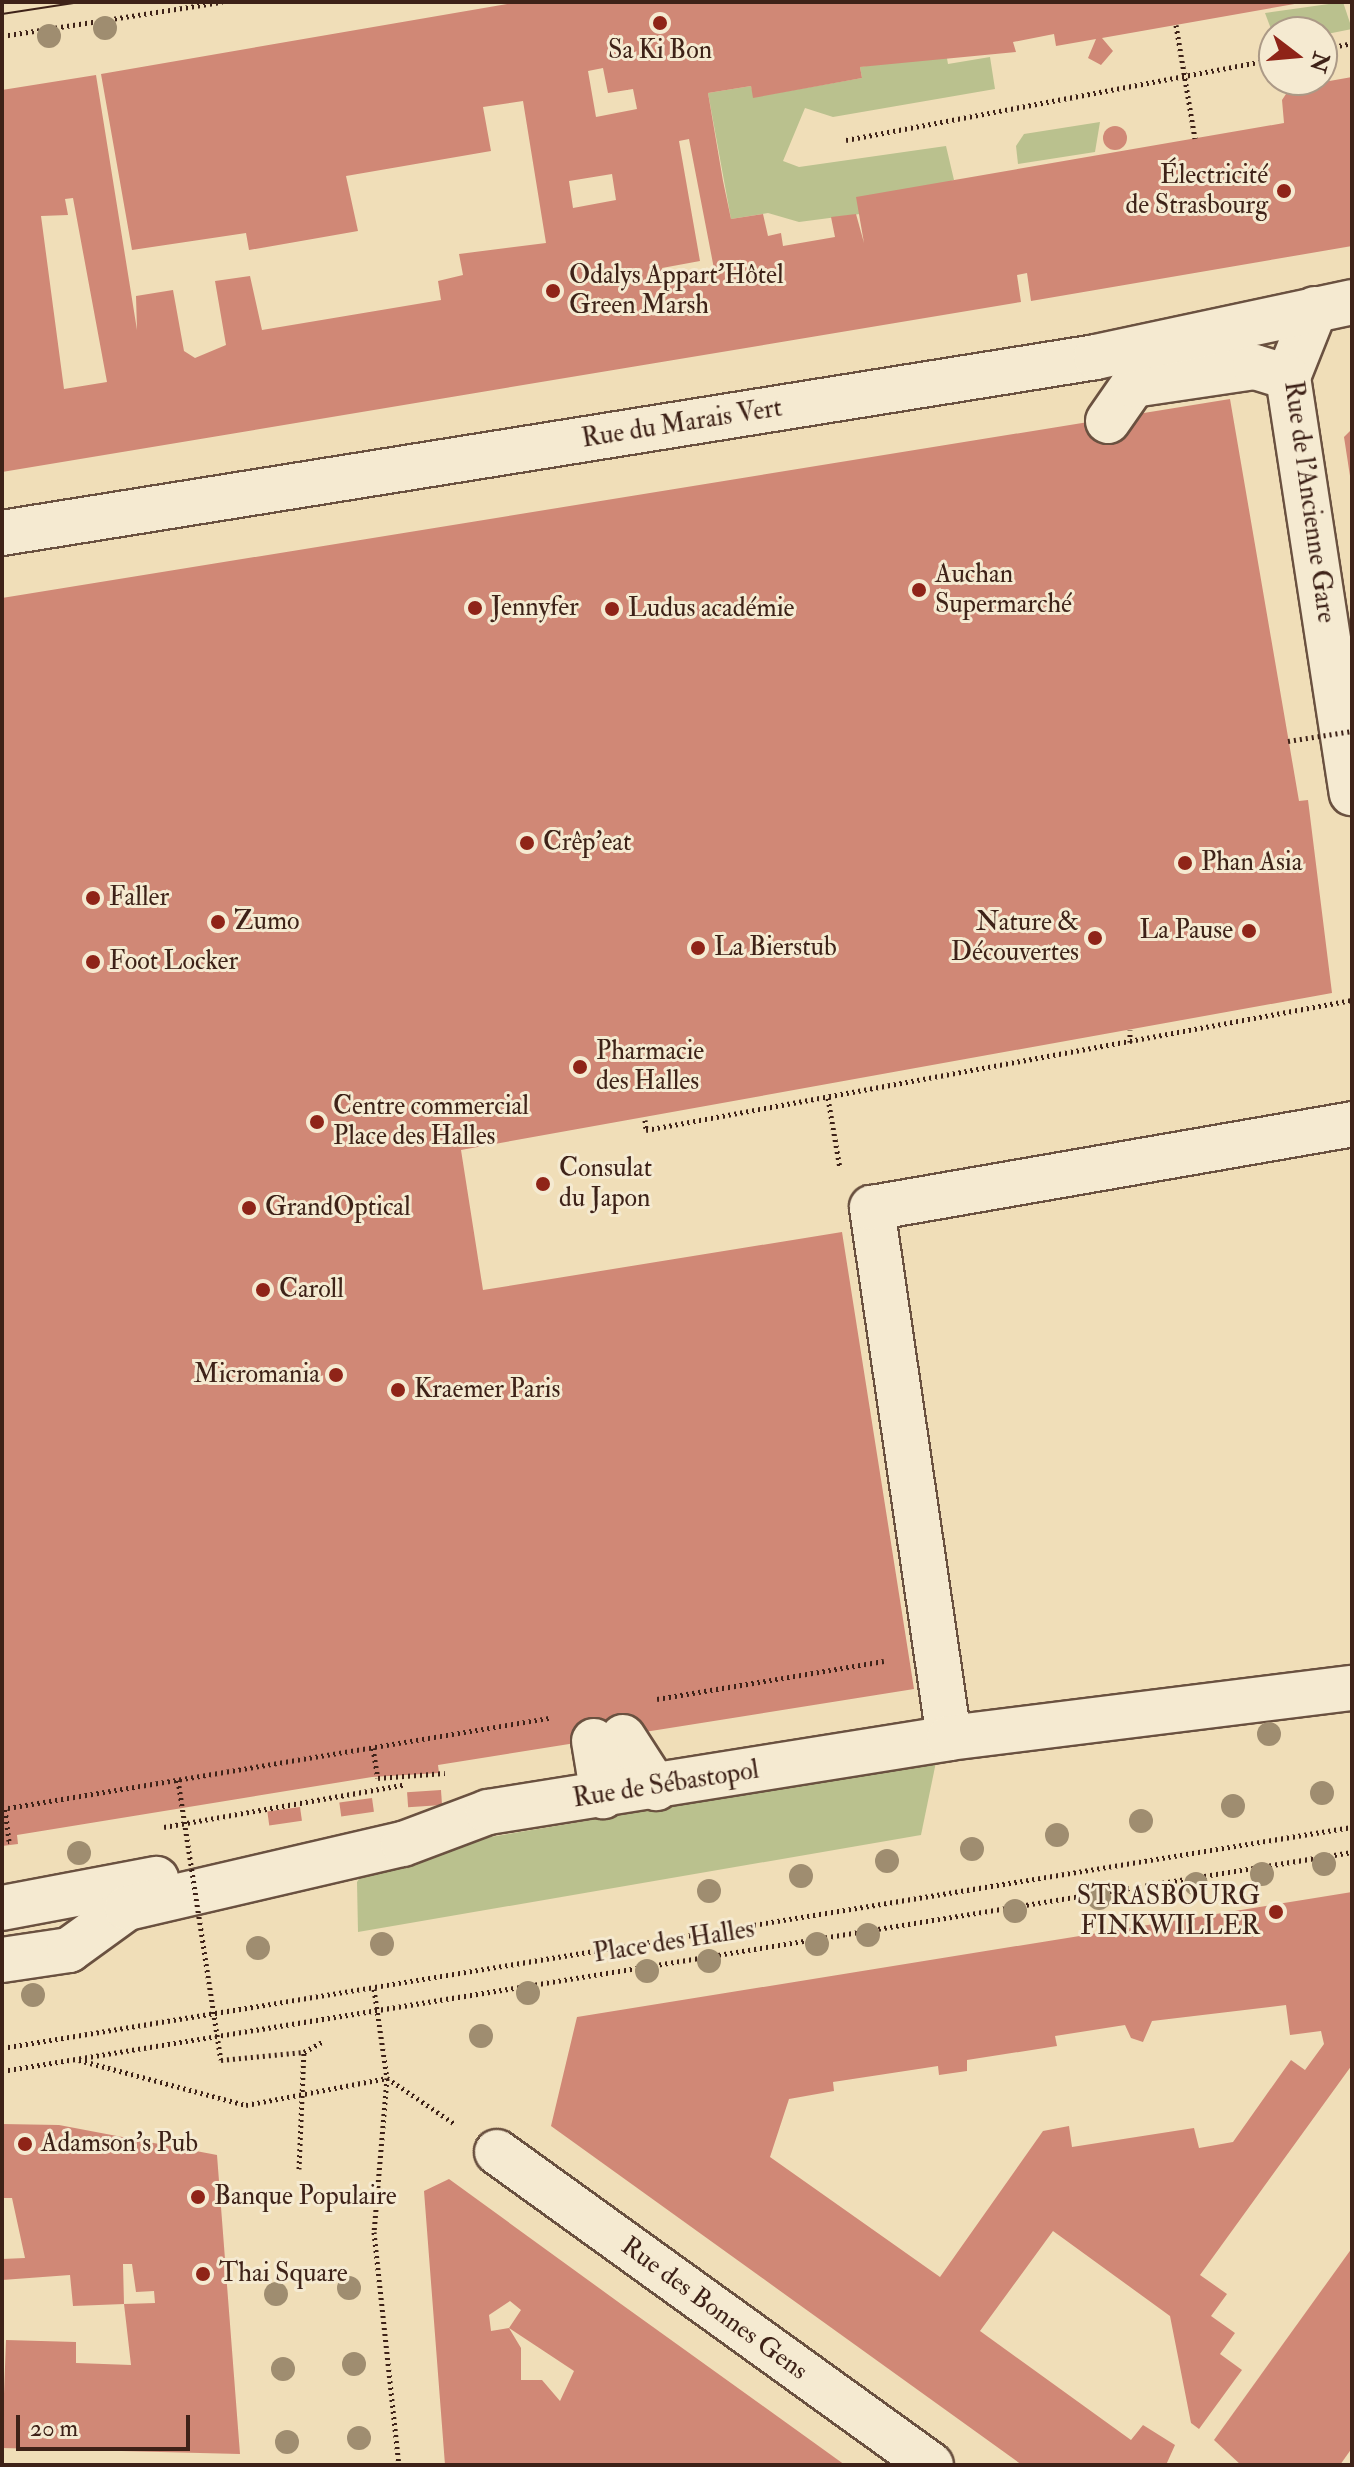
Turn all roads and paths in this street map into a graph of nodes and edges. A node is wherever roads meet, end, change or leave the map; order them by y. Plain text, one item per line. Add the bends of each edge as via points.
1 (222, 2) edge
2 (1176, 25) dead end
3 (2, 36) edge
4 (1258, 62) edge
5 (1185, 78) junction
6 (1195, 138) dead end
7 (846, 140) dead end
8 (1334, 306) edge
9 (1231, 330) junction
10 (1352, 335) edge
11 (1096, 357) junction
12 (1288, 377) junction
13 (1133, 385) junction
14 (1108, 421) dead end
15 (2, 533) edge
16 (1352, 731) edge
17 (1288, 741) dead end
18 (1352, 793) edge
19 (1352, 1000) edge
20 (1130, 1030) dead end
21 (1130, 1042) junction
22 (828, 1098) junction
23 (645, 1120) dead end
24 (1352, 1124) edge
25 (843, 1186) dead end
26 (889, 1660) dead end
27 (1352, 1688) edge
28 (604, 1724) junction
29 (949, 1738) junction
30 (373, 1748) junction
31 (438, 1770) dead end
32 (178, 1780) junction
33 (656, 1788) junction
34 (603, 1796) junction
35 (3, 1809) edge
36 (488, 1812) junction
37 (1352, 1827) edge
38 (2, 1842) edge
39 (1352, 1852) edge
40 (2, 1908) edge
41 (2, 1960) edge
42 (374, 1988) junction
43 (377, 2010) junction
44 (324, 2041) dead end
45 (2, 2048) edge
46 (304, 2052) junction
47 (74, 2059) junction
48 (2, 2071) edge
49 (387, 2078) junction
50 (497, 2152) joint
51 (299, 2169) dead end
52 (399, 2465) edge
53 (931, 2465) edge

1 - 3 path
2 - 5 path
4 - 5 path
5 - 6 path
5 - 7 path
8 - 9 street, Rue du Marais Vert
8 - 10 street
8 - 12 street, Rue de l'Ancienne Gare
9 - 11 street, Rue du Marais Vert
9 - 12 street
11 - 13 street
11 - 15 street, Rue du Marais Vert
12 - 13 street via 1255,367 1194,390
12 - 18 street, Rue de l'Ancienne Gare
13 - 14 street
16 - 17 path, bridge
19 - 21 path
20 - 21 path
21 - 22 path
22 - 23 path via 646,1130
22 - 25 path
24 - 29 street via 872,1208
26 - 28 path
27 - 29 street, Rue de Sébastopol
28 - 30 path
28 - 33 street
28 - 34 street
29 - 33 street, Rue de Sébastopol
30 - 31 path via 378,1778
30 - 32 path
32 - 35 path
32 - 46 path, bridge via 221,2060
33 - 34 street, Rue de Sébastopol
34 - 36 street, Rue de Sébastopol
35 - 38 path via 9,1841
36 - 40 street
36 - 41 street, Rue de Sébastopol via 403,1844 127,1908 69,1950
37 - 42 path, Place des Halles
39 - 43 path, Place des Halles
42 - 43 path
42 - 45 path
43 - 47 path, Place des Halles
43 - 49 path
44 - 46 path
46 - 51 path
47 - 48 path, Place des Halles
47 - 49 path via 246,2105
49 - 50 path
49 - 52 path via 374,2232
50 - 53 street, Rue des Bonnes Gens

